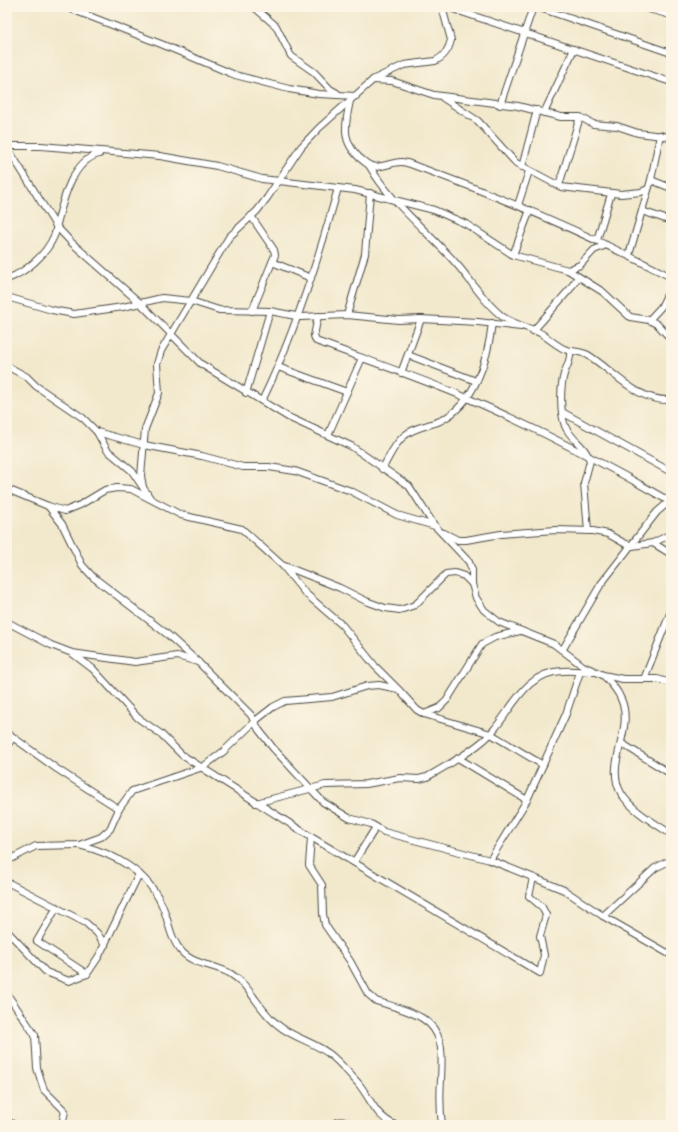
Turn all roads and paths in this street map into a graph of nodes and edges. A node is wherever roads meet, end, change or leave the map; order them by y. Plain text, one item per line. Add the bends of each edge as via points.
1 (66, 7) edge
2 (254, 7) edge
3 (442, 7) edge
4 (447, 7) edge
5 (533, 7) edge
6 (537, 7) edge
7 (641, 7) edge
8 (671, 16) edge
9 (525, 32) junction
10 (574, 49) junction
11 (671, 53) edge
12 (373, 80) junction
13 (671, 82) edge
14 (342, 95) junction
15 (356, 96) junction
16 (440, 96) junction
17 (350, 101) junction
18 (500, 105) junction
19 (537, 110) junction
20 (544, 113) junction
21 (580, 117) junction
22 (660, 135) junction
23 (671, 137) edge
24 (7, 146) edge
25 (104, 152) junction
26 (369, 165) junction
27 (522, 167) junction
28 (529, 171) junction
29 (651, 180) junction
30 (278, 181) junction
31 (559, 185) junction
32 (338, 188) junction
33 (671, 188) edge
34 (648, 189) junction
35 (370, 193) junction
36 (612, 194) junction
37 (396, 200) junction
38 (518, 205) junction
39 (530, 210) junction
40 (642, 211) junction
41 (251, 216) junction
42 (671, 221) edge
43 (56, 226) junction
44 (596, 240) junction
45 (606, 245) junction
46 (513, 255) junction
47 (629, 255) junction
48 (272, 262) junction
49 (568, 270) junction
50 (578, 277) junction
51 (671, 277) edge
52 (311, 278) junction
53 (7, 279) edge
54 (671, 287) edge
55 (7, 297) edge
56 (191, 301) junction
57 (139, 302) junction
58 (252, 311) junction
59 (270, 311) junction
60 (347, 315) junction
61 (318, 316) junction
62 (297, 317) junction
63 (421, 319) junction
64 (648, 320) junction
65 (492, 323) junction
66 (522, 327) junction
67 (533, 331) junction
68 (170, 334) junction
69 (671, 339) edge
70 (570, 351) junction
71 (408, 356) junction
72 (362, 358) junction
73 (7, 366) edge
74 (278, 368) junction
75 (401, 373) junction
76 (476, 381) junction
77 (347, 392) junction
78 (246, 393) junction
79 (467, 398) junction
80 (671, 400) edge
81 (262, 401) junction
82 (562, 412) junction
83 (97, 432) junction
84 (328, 435) junction
85 (144, 445) junction
86 (588, 456) junction
87 (382, 469) junction
88 (671, 472) edge
89 (142, 487) junction
90 (7, 489) edge
91 (151, 500) junction
92 (670, 501) edge
93 (48, 506) junction
94 (434, 525) junction
95 (588, 531) junction
96 (671, 534) edge
97 (653, 543) junction
98 (632, 546) junction
99 (671, 554) edge
100 (282, 565) junction
101 (472, 584) junction
102 (671, 611) edge
103 (7, 622) edge
104 (520, 631) junction
105 (563, 649) junction
106 (72, 653) junction
107 (199, 663) junction
108 (580, 672) junction
109 (595, 672) junction
110 (603, 675) junction
111 (644, 679) junction
112 (671, 683) edge
113 (398, 689) junction
114 (424, 714) junction
115 (254, 721) junction
116 (7, 733) edge
117 (492, 734) junction
118 (13, 737) junction
119 (621, 743) junction
120 (7, 746) edge
121 (458, 758) junction
122 (543, 765) junction
123 (203, 767) junction
124 (671, 774) edge
125 (310, 787) junction
126 (527, 800) junction
127 (256, 803) junction
128 (118, 809) junction
129 (376, 827) junction
130 (671, 834) edge
131 (312, 837) junction
132 (79, 845) junction
133 (490, 860) junction
134 (671, 860) edge
135 (7, 861) edge
136 (354, 862) junction
137 (139, 874) junction
138 (533, 878) junction
139 (7, 882) edge
140 (57, 907) junction
141 (603, 916) junction
142 (7, 931) edge
143 (105, 945) junction
144 (671, 955) edge
145 (87, 974) junction
146 (7, 994) edge
147 (7, 1121) edge
148 (15, 1125) edge
149 (62, 1125) edge
150 (333, 1125) edge
151 (352, 1125) edge
152 (395, 1125) edge
153 (442, 1125) edge

1 - 14 street via 235,75 289,89
2 - 14 street via 276,26 295,59 314,72 333,92
3 - 12 street via 451,40 441,58 396,68
4 - 9 street
5 - 9 street
6 - 11 street
7 - 8 street
9 - 10 street
9 - 18 street
10 - 13 street
10 - 20 street
12 - 15 street
12 - 16 street via 392,81
14 - 15 street
15 - 17 street
16 - 18 street
16 - 27 street via 478,120 509,157
17 - 26 street via 345,134 355,153
17 - 30 street via 301,147
18 - 19 street
19 - 20 street
19 - 27 street
20 - 21 street
21 - 22 street via 593,124
21 - 31 street
22 - 23 street
22 - 29 street
24 - 25 street via 41,146
24 - 43 street
25 - 30 street via 160,156 217,166
25 - 43 street via 88,158 77,169
26 - 37 street via 376,178
26 - 38 street via 379,167 396,162 408,163
27 - 28 street
28 - 31 street
28 - 38 street
29 - 33 street
29 - 34 street
30 - 32 street
30 - 41 street
31 - 36 street
32 - 35 street
32 - 52 street via 320,255
34 - 36 street via 634,193
34 - 40 street
35 - 37 street
35 - 60 street via 365,254
36 - 44 street
37 - 46 street via 451,216
37 - 66 street via 454,261 487,302 504,318
38 - 39 street
39 - 44 street
39 - 46 street
40 - 42 street
40 - 47 street
41 - 48 street via 274,250
41 - 56 street via 229,238
43 - 53 street via 51,242 42,253 22,272
43 - 57 street
44 - 45 street
45 - 47 street
45 - 49 street via 594,250 580,265
46 - 49 street
47 - 51 street
48 - 52 street
48 - 58 street
49 - 50 street
50 - 64 street via 603,292 630,317
50 - 67 street
52 - 62 street
54 - 64 street via 661,307
55 - 57 street via 74,314 123,307
56 - 57 street via 162,298
56 - 58 street via 219,310
56 - 68 street
57 - 68 street
58 - 59 street
59 - 62 street
59 - 78 street
60 - 61 street
60 - 63 street via 399,320
61 - 62 street
61 - 72 street via 314,336 316,341
62 - 74 street
63 - 65 street
63 - 71 street
64 - 69 street via 657,324
65 - 66 street
65 - 76 street via 489,348
66 - 67 street
67 - 70 street
68 - 78 street via 201,364
68 - 85 street via 161,351 158,364 159,393 145,429
70 - 80 street via 586,355 618,379 652,399
70 - 82 street via 571,360 564,376
71 - 75 street
71 - 76 street
72 - 75 street
72 - 77 street
73 - 83 street via 27,376 36,386 78,413
74 - 77 street
74 - 81 street
75 - 79 street
76 - 79 street
77 - 84 street
78 - 81 street
79 - 86 street
79 - 87 street via 446,417 411,430 403,436
81 - 84 street via 288,417
82 - 86 street via 568,433
82 - 88 street
83 - 85 street
83 - 89 street via 107,450 132,471
84 - 87 street via 351,446
85 - 89 street
85 - 94 street via 202,456 243,468 270,467 295,471 351,490 397,515
86 - 92 street
86 - 95 street via 589,467 584,483
87 - 94 street via 409,486
89 - 91 street
90 - 93 street
91 - 93 street via 131,489 117,488 100,492 73,509 65,511
91 - 100 street via 181,515 236,526
92 - 98 street via 657,512
93 - 107 street via 62,524 76,555 93,577 167,634
94 - 95 street via 449,536 466,540 500,534 556,530
94 - 101 street via 469,562
95 - 98 street via 604,533
96 - 97 street
97 - 98 street
97 - 99 street
98 - 105 street via 601,584
100 - 101 street via 377,606 392,609 404,609 415,605 446,574 464,576
100 - 113 street via 305,593 342,625 375,666
101 - 104 street via 476,598 484,610 499,622
102 - 111 street
103 - 106 street
104 - 105 street via 540,637
104 - 114 street via 495,637 482,644 447,700 439,708
105 - 109 street via 571,658
106 - 107 street via 135,662 177,656
106 - 123 street via 93,669 138,718 161,734 182,755
107 - 115 street
108 - 109 street
108 - 117 street via 562,671 546,674 531,682
108 - 122 street via 566,714
109 - 110 street
110 - 111 street via 623,679
110 - 119 street via 616,689 622,701 625,727
111 - 112 street
113 - 114 street via 416,710
113 - 115 street via 379,685 367,686 332,697 285,701 272,707
114 - 117 street
115 - 123 street via 224,751
115 - 125 street via 273,748
116 - 118 street
117 - 121 street
117 - 122 street
118 - 120 street
118 - 128 street
119 - 124 street
119 - 130 street via 616,775 621,792 646,818
121 - 125 street via 419,779 400,778
121 - 126 street
122 - 126 street
123 - 127 street
123 - 128 street via 132,791
125 - 127 street
125 - 129 street via 336,812
126 - 133 street
127 - 131 street
128 - 132 street via 114,824 106,833
129 - 133 street via 384,832
129 - 136 street
131 - 136 street
131 - 153 street via 309,865 322,885 325,925 350,961 365,991 376,1001 422,1018 439,1036 443,1059 440,1092
132 - 135 street via 36,846
132 - 137 street via 118,858
133 - 138 street
134 - 141 street via 655,868
136 - 138 street via 540,973 544,955 540,936 546,915 542,907 529,896
137 - 143 street
137 - 152 street via 162,904 170,933 181,951 197,962 221,969 238,979 277,1024 332,1056 358,1083 375,1110
138 - 141 street via 564,890
139 - 140 street
140 - 143 street via 86,923
140 - 145 street via 38,941
141 - 144 street
142 - 145 street via 46,972 69,981
143 - 145 street
146 - 149 street via 35,1035 37,1068 47,1095 65,1111
147 - 148 street
150 - 151 street via 344,1121

